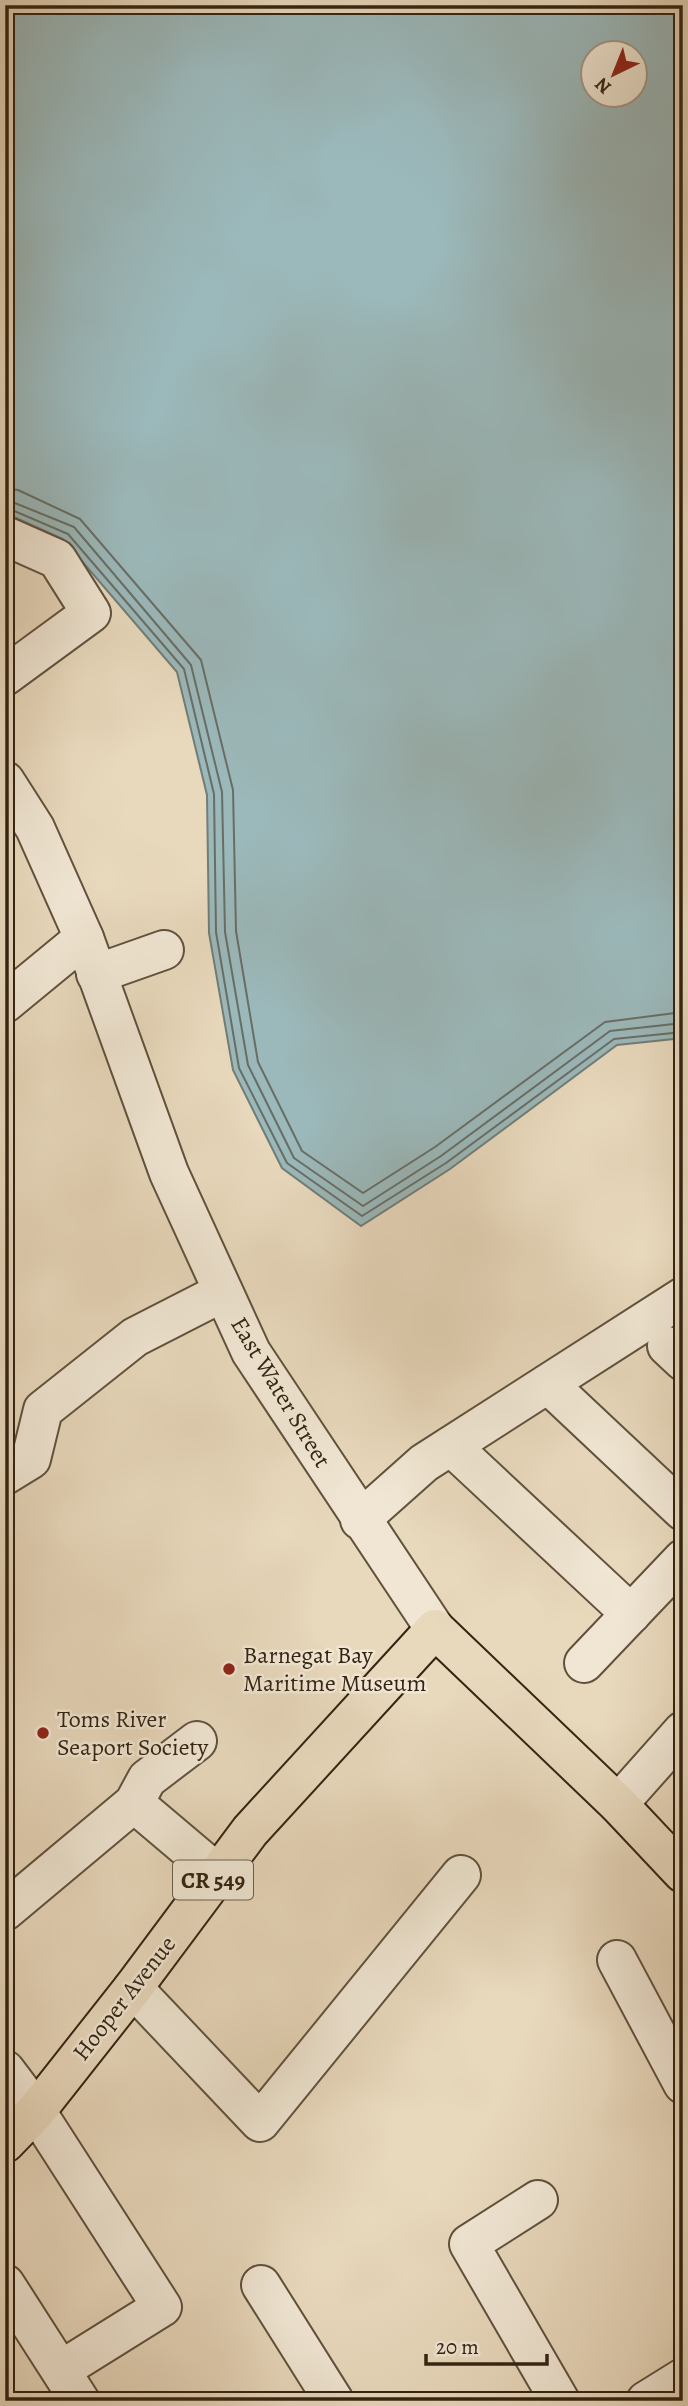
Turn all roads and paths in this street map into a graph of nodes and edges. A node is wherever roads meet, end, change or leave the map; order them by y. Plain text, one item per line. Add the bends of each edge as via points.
1 (5, 536) edge
2 (5, 677) edge
3 (5, 781) edge
4 (83, 938) junction
5 (164, 950) dead end
6 (96, 974) junction
7 (5, 1003) edge
8 (223, 1293) junction
9 (683, 1297) edge
10 (548, 1384) junction
11 (451, 1446) junction
12 (5, 1475) edge
13 (683, 1511) edge
14 (360, 1520) junction
15 (683, 1559) edge
16 (631, 1614) junction
17 (435, 1629) junction
18 (584, 1663) dead end
19 (683, 1731) edge
20 (197, 1741) dead end
21 (134, 1803) junction
22 (618, 1804) junction
23 (683, 1873) edge
24 (218, 1874) junction
25 (461, 1875) dead end
26 (5, 1911) edge
27 (617, 1960) dead end
28 (134, 1988) junction
29 (5, 2070) edge
30 (683, 2084) edge
31 (36, 2110) junction
32 (5, 2143) edge
33 (538, 2200) dead end
34 (5, 2284) edge
35 (261, 2285) dead end
36 (683, 2378) edge
37 (70, 2386) edge
38 (334, 2401) edge
39 (560, 2401) edge
40 (646, 2401) edge

1 - 2 street via 57,559 91,613
3 - 4 street, East Water Street via 35,828
4 - 6 street, East Water Street
4 - 7 street
5 - 6 street
6 - 8 street, East Water Street via 169,1172
8 - 12 street via 135,1337 43,1410 31,1459
8 - 14 street, East Water Street via 251,1352
9 - 10 street
10 - 11 street
10 - 13 street
11 - 14 street via 424,1463
11 - 16 street
14 - 17 street, East Water Street
15 - 16 street
16 - 18 street
17 - 22 main road, East Water Street
17 - 24 main road, Hooper Avenue / CR 549 via 250,1831
19 - 22 street
20 - 21 street via 147,1779
21 - 24 street
21 - 26 street
22 - 23 main road, East Water Street
24 - 28 main road, Hooper Avenue / CR 549
25 - 28 street via 260,2122
27 - 30 street
28 - 31 main road, Hooper Avenue / CR 549
29 - 31 street
31 - 32 main road, Hooper Avenue / CR 549
31 - 37 street via 162,2306
33 - 39 street via 469,2244
34 - 37 street
35 - 38 street
36 - 40 street

